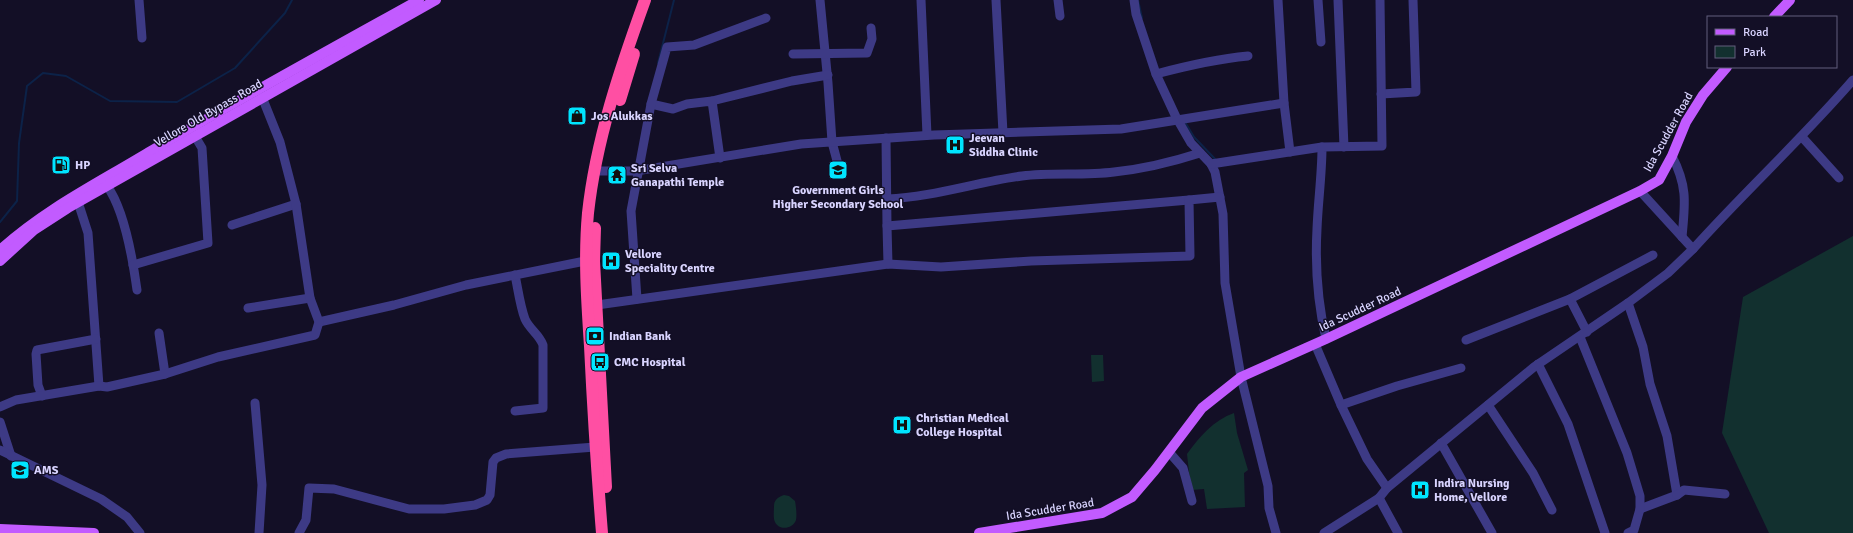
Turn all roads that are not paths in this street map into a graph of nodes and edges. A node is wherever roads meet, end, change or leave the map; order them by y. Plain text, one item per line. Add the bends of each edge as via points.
1 (139, 0) edge
2 (419, 0) edge
3 (436, 0) edge
4 (645, 0) edge
5 (652, 0) edge
6 (820, 0) edge
7 (921, 0) edge
8 (996, 0) edge
9 (1058, 0) edge
10 (1134, 0) edge
11 (1278, 0) edge
12 (1318, 0) edge
13 (1338, 0) edge
14 (1380, 0) edge
15 (1413, 0) edge
16 (1790, 0) edge
17 (1060, 16) dead end
18 (1775, 16) edge
19 (766, 18) dead end
20 (871, 28) dead end
21 (142, 38) dead end
22 (1321, 42) dead end
23 (826, 53) junction
24 (792, 54) dead end
25 (1248, 56) dead end
26 (1726, 68) edge
27 (1156, 74) junction
28 (828, 75) junction
29 (1853, 80) edge
30 (1381, 94) junction
31 (262, 97) junction
32 (712, 101) junction
33 (1284, 103) junction
34 (651, 104) junction
35 (1177, 119) junction
36 (1003, 133) junction
37 (927, 135) junction
38 (1802, 137) junction
39 (196, 138) dead end
40 (886, 138) junction
41 (832, 142) junction
42 (1344, 146) junction
43 (1322, 147) junction
44 (1200, 152) junction
45 (1290, 152) junction
46 (1672, 156) junction
47 (720, 158) junction
48 (1211, 164) junction
49 (640, 170) junction
50 (598, 171) junction
51 (840, 172) dead end
52 (1839, 178) dead end
53 (107, 186) junction
54 (1640, 191) junction
55 (1220, 197) junction
56 (887, 199) junction
57 (1189, 200) junction
58 (78, 202) junction
59 (296, 204) junction
60 (232, 224) dead end
61 (887, 226) junction
62 (1682, 237) junction
63 (1693, 249) junction
64 (0, 250) edge
65 (1653, 255) dead end
66 (0, 260) edge
67 (585, 261) junction
68 (888, 264) junction
69 (133, 265) junction
70 (515, 275) junction
71 (137, 290) dead end
72 (310, 298) junction
73 (637, 300) junction
74 (1570, 300) junction
75 (1628, 303) junction
76 (597, 305) junction
77 (248, 308) dead end
78 (319, 322) junction
79 (159, 333) dead end
80 (1584, 334) junction
81 (96, 339) junction
82 (1326, 339) junction
83 (1466, 340) dead end
84 (1315, 344) junction
85 (1538, 364) junction
86 (1461, 368) dead end
87 (165, 374) junction
88 (1241, 377) junction
89 (99, 386) junction
90 (42, 396) junction
91 (255, 403) dead end
92 (1341, 405) junction
93 (1488, 405) junction
94 (0, 406) edge
95 (515, 411) dead end
96 (0, 422) edge
97 (1442, 443) junction
98 (595, 447) junction
99 (0, 450) edge
100 (1169, 452) junction
101 (11, 456) junction
102 (1387, 488) junction
103 (1725, 494) dead end
104 (1676, 495) junction
105 (1379, 498) junction
106 (1192, 501) dead end
107 (1640, 509) junction
108 (1552, 510) dead end
109 (0, 529) edge
110 (1634, 532) edge
111 (94, 533) edge
112 (140, 533) edge
113 (259, 533) edge
114 (299, 533) edge
115 (602, 533) edge
116 (610, 533) edge
117 (979, 533) edge
118 (1276, 533) edge
119 (1324, 533) edge
120 (1398, 533) edge
121 (1492, 533) edge
122 (1605, 533) edge

1 - 21 street
2 - 64 main road, Vellore Old Bypass Road via 59,204 28,225
3 - 31 main road, Vellore Old Bypass Road
4 - 50 highway via 619,73
5 - 50 highway
6 - 23 street
7 - 37 street
8 - 36 street
9 - 17 street
10 - 27 street via 1136,14
11 - 33 street
12 - 22 street
13 - 42 street
14 - 30 street
15 - 30 street via 1416,92
16 - 18 main road
19 - 34 street via 694,46 667,47
20 - 23 street via 872,39 867,53
23 - 24 street
23 - 28 street
25 - 27 street via 1190,64
26 - 46 main road, Ida Scudder Road via 1686,122
27 - 35 street
28 - 32 street via 792,81
28 - 41 street
29 - 38 street
30 - 42 street via 1382,146
31 - 53 main road, Vellore Old Bypass Road
31 - 59 street via 280,142
32 - 34 street via 687,104 673,109
32 - 47 street
33 - 35 street
33 - 45 street
34 - 49 street
35 - 36 street via 1121,129
35 - 44 street via 1191,143
36 - 37 street
37 - 40 street
38 - 52 street
38 - 63 street via 1731,207
39 - 69 street via 202,148 208,243
40 - 41 street
40 - 56 street
41 - 47 street via 801,144
41 - 51 street
42 - 43 street
43 - 45 street
43 - 82 street via 1317,274
44 - 48 street
44 - 56 street via 1174,162 1120,172 1024,176 913,198
45 - 48 street
46 - 54 main road, Ida Scudder Road via 1658,180
46 - 62 street via 1680,172 1686,198
47 - 49 street
48 - 55 street
49 - 50 street
49 - 73 street via 632,211
50 - 67 highway via 588,213
50 - 76 highway via 594,261
53 - 58 main road, Vellore Old Bypass Road
53 - 69 street via 121,218
54 - 62 street
54 - 82 main road, Ida Scudder Road
55 - 57 street
55 - 88 street via 1223,214 1225,283
56 - 61 street
57 - 61 street
57 - 68 street via 1190,256 1031,261 942,267
58 - 66 main road, Vellore Old Bypass Road via 34,230
58 - 81 street via 88,233
59 - 60 street
59 - 72 street
61 - 68 street
62 - 63 street
63 - 75 street via 1668,273
65 - 74 street
67 - 70 street
67 - 98 highway
68 - 73 street
69 - 71 street
70 - 78 street
70 - 95 street via 524,318 530,330 540,337 542,345 543,408
72 - 77 street
72 - 78 street
73 - 76 street
74 - 80 street
74 - 83 street
75 - 80 street
75 - 104 street via 1643,347 1650,384 1667,436
76 - 116 highway
78 - 87 street via 315,335 218,357
79 - 87 street
80 - 85 street
80 - 107 street via 1627,453 1640,496
81 - 89 street
81 - 90 street via 37,350 38,385
82 - 84 main road, Ida Scudder Road
84 - 88 main road, Ida Scudder Road
84 - 92 street
85 - 93 street
85 - 122 street via 1568,424
86 - 92 street
87 - 89 street via 107,387
88 - 100 main road, Ida Scudder Road via 1202,408
88 - 118 street via 1268,486 1269,508
89 - 90 street
90 - 94 street via 16,400
91 - 113 street via 262,485
92 - 102 street via 1367,459
93 - 97 street
93 - 108 street via 1534,472
96 - 101 street
97 - 102 street
97 - 121 street
98 - 114 street via 506,454 496,458 493,462 490,495 487,500 475,505 444,509 409,509 334,489 309,488 306,520
98 - 115 highway
99 - 101 street
100 - 106 street via 1183,468
100 - 117 main road, Ida Scudder Road via 1132,497 1102,514
101 - 112 street via 101,500 127,517
102 - 105 street
103 - 104 street via 1684,490
104 - 107 street
105 - 119 street
105 - 120 street
107 - 110 street
109 - 111 main road

